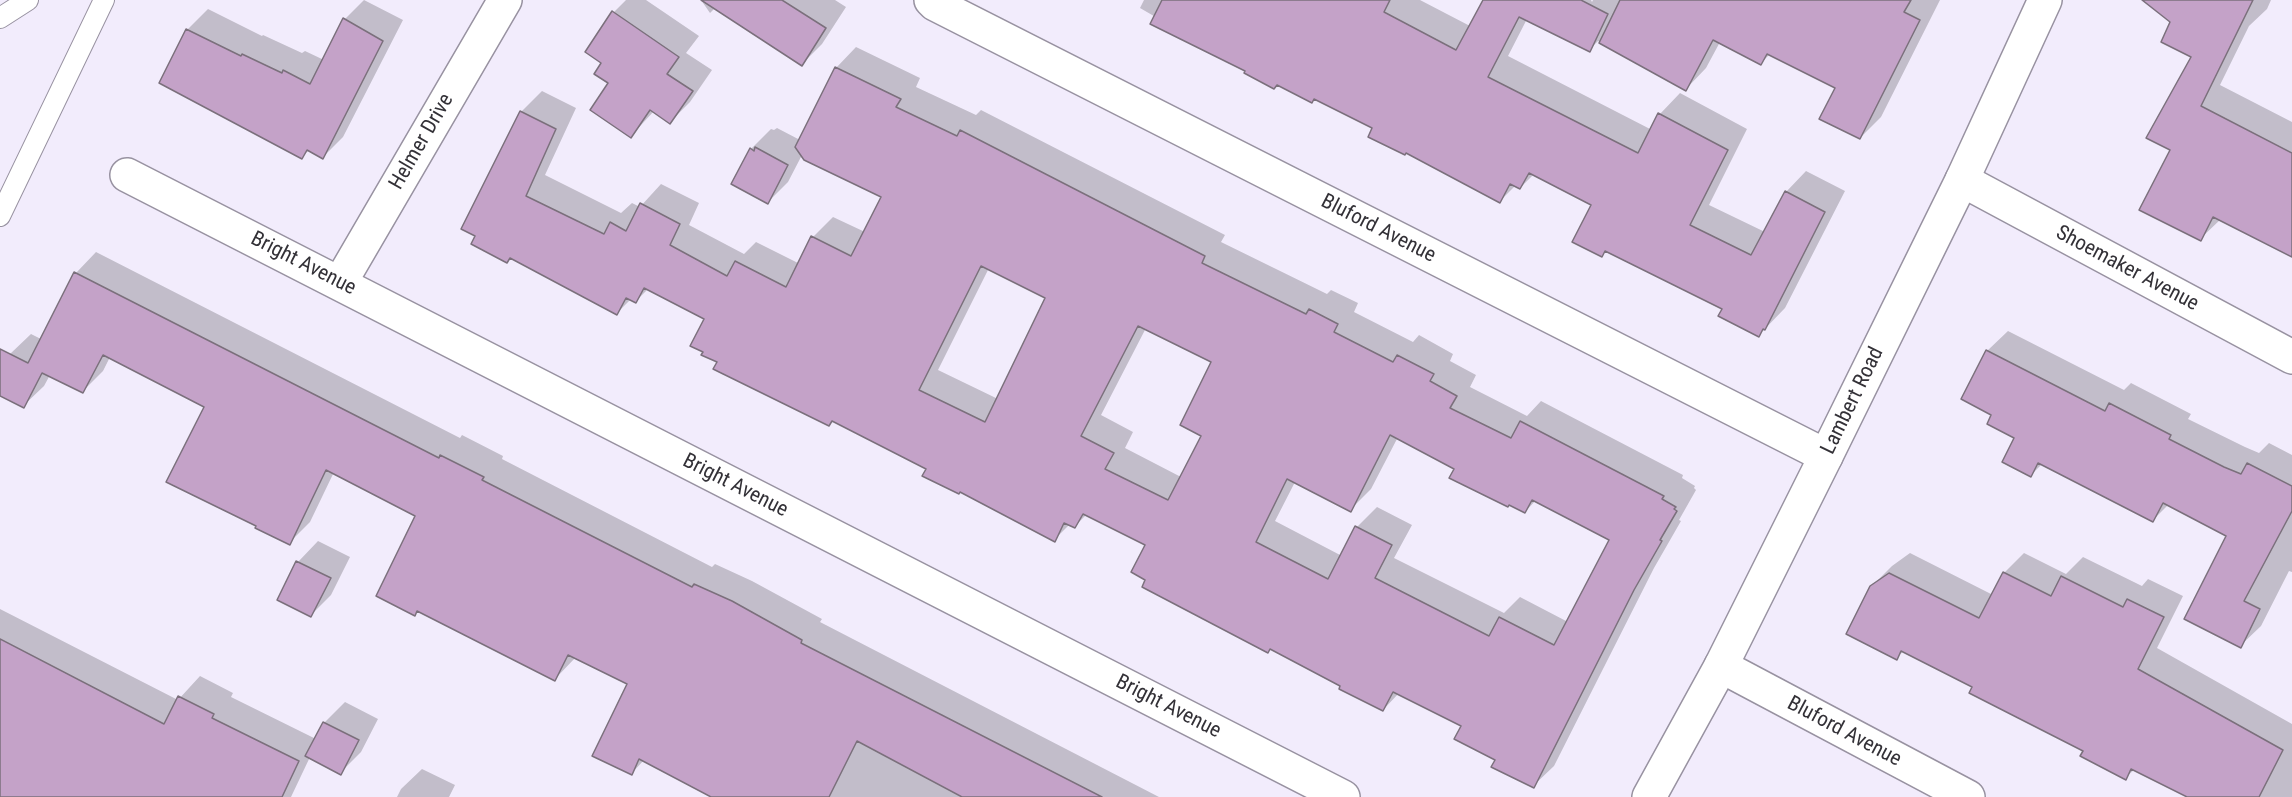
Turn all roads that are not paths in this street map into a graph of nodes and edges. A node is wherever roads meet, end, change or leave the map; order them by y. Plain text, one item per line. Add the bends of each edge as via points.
1 (28, 0) edge
2 (104, 0) edge
3 (505, 0) edge
4 (931, 0) edge
5 (2046, 0) edge
6 (0, 18) edge
7 (127, 175) dead end
8 (1962, 180) junction
9 (0, 216) edge
10 (340, 283) junction
11 (2292, 357) edge
12 (1826, 456) junction
13 (1721, 666) junction
14 (1343, 797) edge
15 (1649, 797) edge
16 (1968, 797) edge

1 - 6 lane
2 - 9 lane
3 - 10 street, Helmer Drive
4 - 12 street, Bluford Avenue
5 - 8 street, Lambert Road
7 - 10 street, Bright Avenue
8 - 11 street, Shoemaker Avenue
8 - 12 street, Lambert Road
10 - 14 street, Bright Avenue
12 - 13 street, Lambert Road
13 - 15 street, Lambert Road
13 - 16 street, Bluford Avenue

